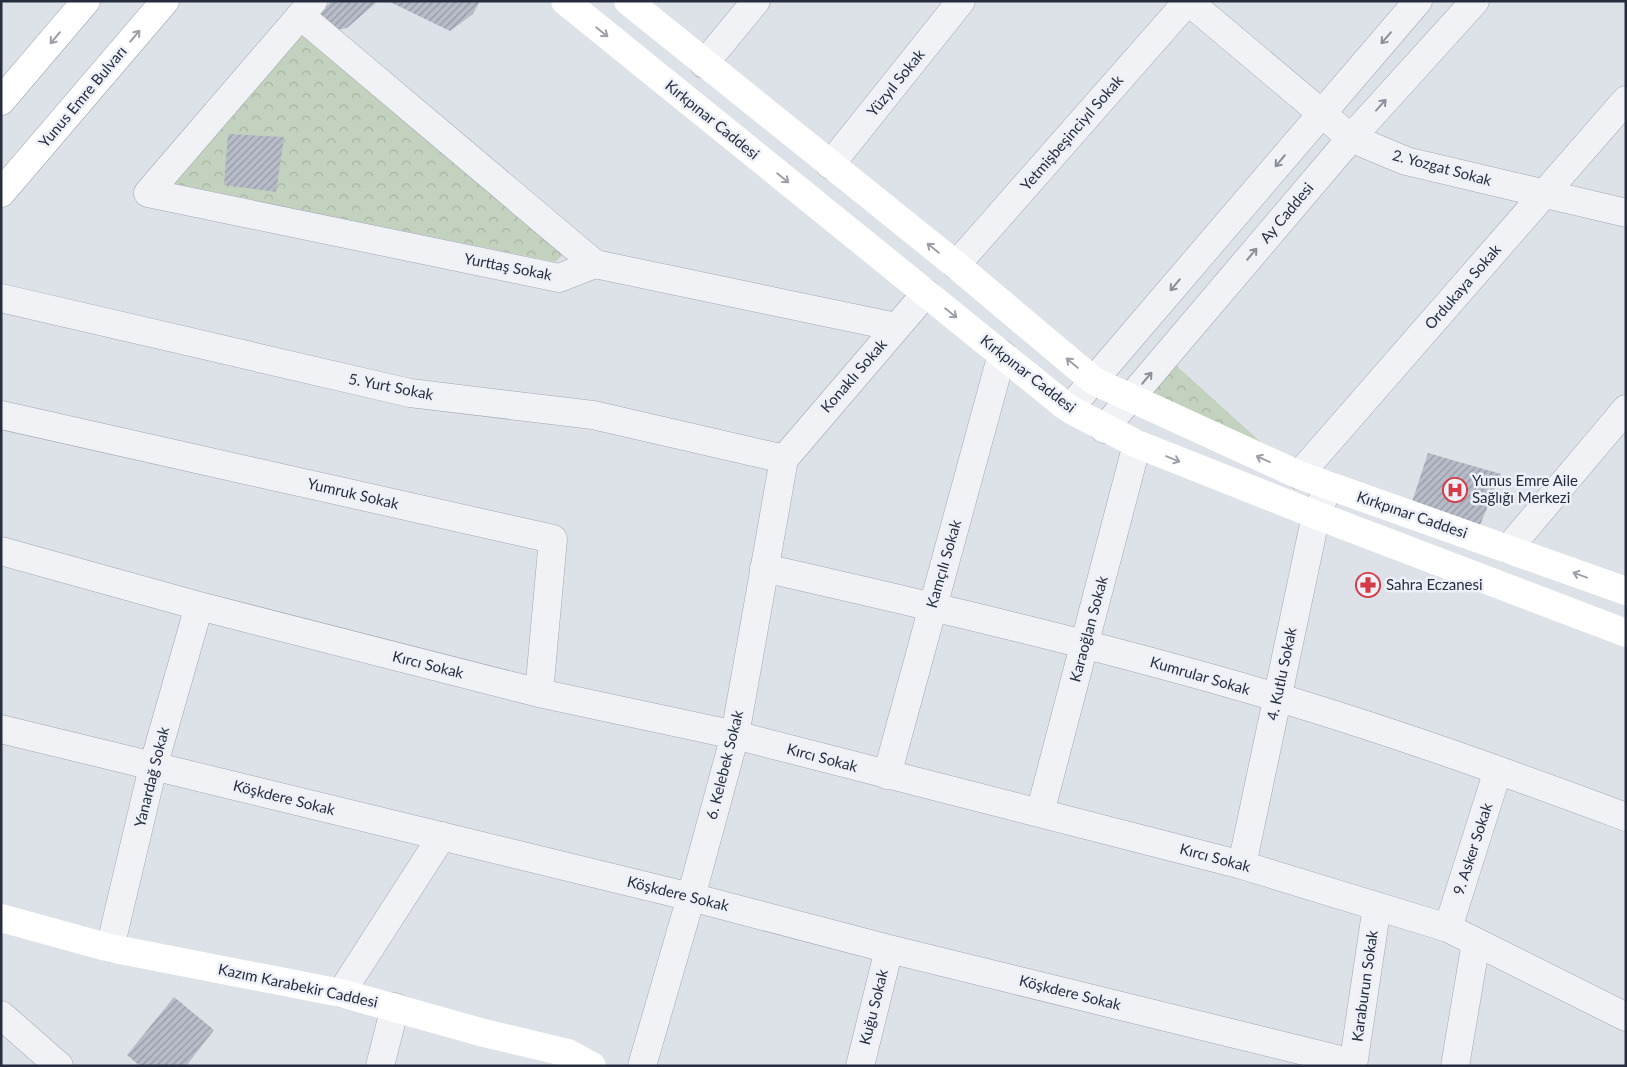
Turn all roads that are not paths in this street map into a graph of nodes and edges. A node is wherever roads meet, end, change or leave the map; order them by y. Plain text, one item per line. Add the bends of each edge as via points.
1 (165, 1) edge
2 (565, 1) edge
3 (628, 1) edge
4 (756, 1) edge
5 (961, 1) edge
6 (1188, 1) edge
7 (1418, 1) edge
8 (1475, 1) edge
9 (78, 3) edge
10 (307, 8) edge
11 (704, 64) junction
12 (1626, 100) edge
13 (1, 101) edge
14 (1321, 113) junction
15 (1351, 138) junction
16 (830, 165) junction
17 (1544, 193) junction
18 (1, 194) edge
19 (1626, 212) edge
20 (595, 264) junction
21 (956, 266) junction
22 (926, 293) junction
23 (1, 298) edge
24 (896, 327) junction
25 (1002, 354) junction
26 (1094, 381) junction
27 (1130, 399) junction
28 (1069, 409) junction
29 (1626, 409) edge
30 (1, 415) edge
31 (1104, 429) junction
32 (1137, 444) junction
33 (784, 458) junction
34 (1300, 475) junction
35 (1329, 486) junction
36 (1316, 515) junction
37 (1508, 549) junction
38 (1, 551) edge
39 (764, 568) junction
40 (1626, 591) edge
41 (198, 606) junction
42 (932, 606) junction
43 (1626, 633) edge
44 (1085, 643) junction
45 (538, 693) junction
46 (1277, 698) junction
47 (1, 729) edge
48 (735, 735) junction
49 (153, 767) junction
50 (1498, 770) junction
51 (887, 775) junction
52 (1040, 813) junction
53 (1626, 817) edge
54 (442, 836) junction
55 (1242, 865) junction
56 (691, 897) junction
57 (1376, 906) junction
58 (1, 918) edge
59 (1448, 928) junction
60 (1476, 942) junction
61 (110, 948) junction
62 (889, 949) junction
63 (342, 993) junction
64 (395, 1008) junction
65 (1, 1016) edge
66 (1626, 1017) edge
67 (564, 1060) edge
68 (1353, 1064) edge
69 (59, 1066) edge
70 (380, 1066) edge
71 (592, 1066) edge
72 (642, 1066) edge
73 (860, 1066) edge
74 (1456, 1066) edge

18 -> 1 main road, Yunus Emre Bulvarı
2 -> 22 main road, Kırkpınar Caddesi
3 - 11 main road, Kırkpınar Caddesi
4 - 11 street
5 - 16 street, Yüzyıl Sokak
6 - 14 street, 2. Yozgat Sokak
6 - 21 street, Yetmişbeşinciyıl Sokak
7 -> 14 street
15 -> 8 street, Ay Caddesi
9 -> 13 main road
10 - 20 street
10 - 20 street, Yurttaş Sokak via 148,193 559,278
11 - 16 main road, Kırkpınar Caddesi
12 - 17 street, Ordukaya Sokak
14 - 15 street, 2. Yozgat Sokak
14 -> 26 street
15 - 17 street, 2. Yozgat Sokak via 1406,161
27 -> 15 street, Ay Caddesi
21 -> 16 main road, Kırkpınar Caddesi
17 - 19 street, 2. Yozgat Sokak
17 - 34 street, Ordukaya Sokak
20 - 24 street
26 -> 21 main road, Kırkpınar Caddesi
22 - 24 street, Konaklı Sokak
22 -> 25 main road, Kırkpınar Caddesi
23 - 33 street, 5. Yurt Sokak via 410,393 593,415
24 - 33 street, Konaklı Sokak
25 - 28 main road, Kırkpınar Caddesi
25 - 42 street, Kamçılı Sokak
26 - 27 main road, Kırkpınar Caddesi
26 - 28 street
27 - 31 street, Ay Caddesi
34 -> 27 main road, Kırkpınar Caddesi
28 - 31 main road, Kırkpınar Caddesi
29 - 37 street
30 - 45 street, Yumruk Sokak via 553,538
31 - 32 main road, Kırkpınar Caddesi
32 -> 36 main road, Kırkpınar Caddesi
32 - 44 street, Karaoğlan Sokak
33 - 39 street, 6. Kelebek Sokak
34 - 35 main road, Kırkpınar Caddesi
35 - 36 street, 4. Kutlu Sokak
35 - 37 main road, Kırkpınar Caddesi
36 - 43 main road, Kırkpınar Caddesi
36 - 46 street, 4. Kutlu Sokak
40 -> 37 main road, Kırkpınar Caddesi
38 - 41 street, Kırcı Sokak
39 - 42 street, Kumrular Sokak
39 - 48 street, 6. Kelebek Sokak
41 - 45 street, Kırcı Sokak
41 - 49 street, Yanardağ Sokak
42 - 44 street, Kumrular Sokak
42 - 51 street, Kamçılı Sokak
44 - 46 street, Kumrular Sokak
44 - 52 street, Karaoğlan Sokak
45 - 48 street, Kırcı Sokak
46 - 50 street, Kumrular Sokak
46 - 55 street, 4. Kutlu Sokak
47 - 49 street, Köşkdere Sokak
48 - 51 street, Kırcı Sokak
48 - 56 street, 6. Kelebek Sokak
49 - 54 street, Köşkdere Sokak
49 - 61 street, Yanardağ Sokak
50 - 53 street, Kumrular Sokak
50 - 59 street, 9. Asker Sokak
51 - 52 street, Kırcı Sokak
52 - 55 street, Kırcı Sokak
54 - 56 street, Köşkdere Sokak
54 - 63 street
55 - 57 street, Kırcı Sokak
56 - 62 street, Köşkdere Sokak
56 - 72 street, 6. Kelebek Sokak
57 - 59 street, Kırcı Sokak
57 - 68 street, Karaburun Sokak
58 - 61 main road, Kazım Karabekir Caddesi
59 - 60 street, Kırcı Sokak
60 - 66 street, Kırcı Sokak
60 - 74 street
61 - 63 main road, Kazım Karabekir Caddesi
62 - 68 street, Köşkdere Sokak
62 - 73 street, Kuğu Sokak
63 - 64 main road, Kazım Karabekir Caddesi
64 - 67 main road, Kazım Karabekir Caddesi
64 - 70 street
65 - 69 street
67 - 71 main road, Kazım Karabekir Caddesi

